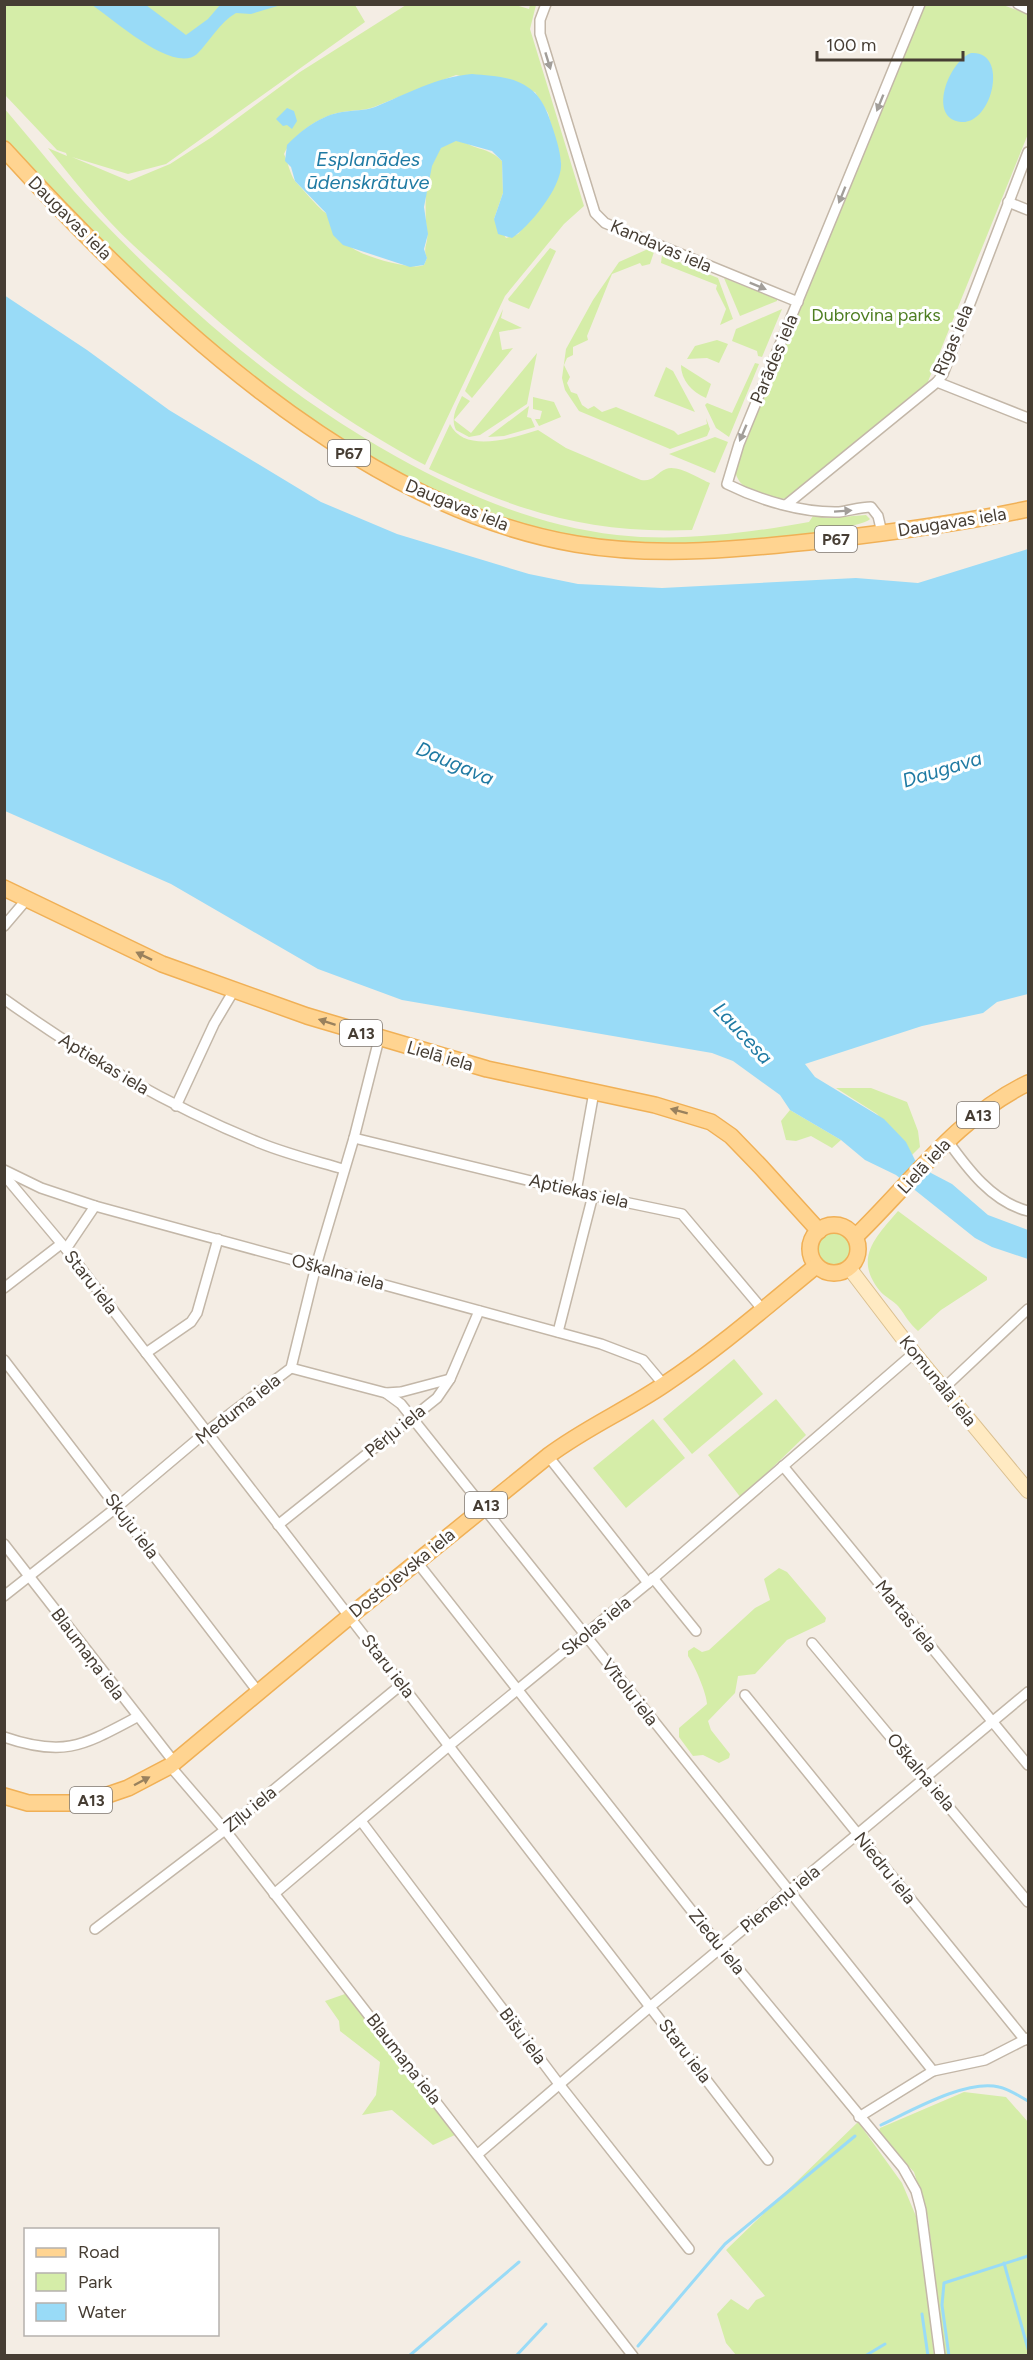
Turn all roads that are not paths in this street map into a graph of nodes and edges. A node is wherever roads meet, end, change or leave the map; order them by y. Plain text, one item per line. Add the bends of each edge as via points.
1 (546, 4) edge
2 (920, 4) edge
3 (1018, 4) edge
4 (1029, 9) edge
5 (4, 149) edge
6 (1029, 152) edge
7 (1008, 202) junction
8 (1029, 210) edge
9 (798, 302) junction
10 (937, 382) junction
11 (1029, 418) edge
12 (786, 505) junction
13 (1029, 509) edge
14 (882, 533) junction
15 (5, 889) edge
16 (27, 899) junction
17 (4, 927) edge
18 (233, 992) junction
19 (4, 999) edge
20 (379, 1039) junction
21 (1029, 1083) edge
22 (594, 1092) junction
23 (176, 1106) junction
24 (354, 1138) junction
25 (947, 1140) junction
26 (344, 1169) junction
27 (4, 1170) edge
28 (4, 1175) edge
29 (576, 1192) junction
30 (593, 1195) junction
31 (95, 1206) junction
32 (1029, 1211) edge
33 (819, 1230) junction
34 (855, 1237) junction
35 (218, 1239) junction
36 (64, 1247) junction
37 (316, 1266) junction
38 (816, 1266) junction
39 (850, 1269) junction
40 (4, 1288) edge
41 (1029, 1309) edge
42 (763, 1310) junction
43 (479, 1311) junction
44 (558, 1332) junction
45 (146, 1353) junction
46 (914, 1353) junction
47 (4, 1360) edge
48 (291, 1368) junction
49 (450, 1379) junction
50 (663, 1385) junction
51 (943, 1389) junction
52 (386, 1393) junction
53 (413, 1418) junction
54 (206, 1432) junction
55 (548, 1456) junction
56 (783, 1466) junction
57 (1029, 1491) edge
58 (117, 1507) junction
59 (482, 1508) junction
60 (278, 1525) junction
61 (4, 1544) edge
62 (417, 1562) junction
63 (29, 1576) junction
64 (651, 1581) junction
65 (4, 1596) edge
66 (350, 1616) junction
67 (696, 1631) dead end
68 (585, 1635) junction
69 (812, 1643) dead end
70 (402, 1684) junction
71 (519, 1689) junction
72 (1029, 1692) edge
73 (259, 1693) junction
74 (746, 1695) dead end
75 (136, 1717) junction
76 (992, 1722) junction
77 (4, 1737) edge
78 (450, 1745) junction
79 (172, 1764) junction
80 (1029, 1765) edge
81 (925, 1777) junction
82 (4, 1796) edge
83 (361, 1821) junction
84 (225, 1830) junction
85 (859, 1836) junction
86 (788, 1892) junction
87 (274, 1894) junction
88 (1029, 1902) edge
89 (95, 1929) dead end
90 (721, 1948) junction
91 (651, 2006) junction
92 (1027, 2039) edge
93 (933, 2071) junction
94 (559, 2084) junction
95 (860, 2117) junction
96 (478, 2154) junction
97 (768, 2160) dead end
98 (689, 2249) dead end
99 (633, 2355) edge
100 (940, 2355) edge

1 -> 9 street, Kandavas iela via 540,34 595,213 605,223
2 -> 9 street, Parādes iela
3 - 4 street
5 - 14 main road, Daugavas iela / P67 via 136,283 277,403 354,457 445,503 536,536 630,550 726,549
6 - 7 street, Rīgas iela
7 - 8 street
7 - 10 street, Rīgas iela
9 -> 12 street, Parādes iela via 739,444 727,484
10 - 11 street
10 - 12 street, Rīgas iela
12 -> 14 street, Parādes iela via 822,512 871,507
13 - 14 main road, Daugavas iela / P67
15 - 16 main road, Lielā iela / A13
16 - 17 street
18 -> 16 main road, Lielā iela / A13 via 162,964
20 -> 18 main road, Lielā iela / A13
18 - 23 street
19 - 23 street, Aptiekas iela via 77,1051
20 - 22 main road, Lielā iela / A13 via 487,1069
20 - 24 street, Meduma iela
21 - 25 main road, Lielā iela / A13 via 1004,1096
22 - 29 street
33 -> 22 main road, Lielā iela / A13 via 731,1137 711,1122 682,1111
23 - 26 street, Aptiekas iela via 262,1144
24 - 26 street, Meduma iela
24 - 29 street, Aptiekas iela
25 - 32 street via 980,1181
25 - 34 main road, Lielā iela / A13
26 - 37 street, Meduma iela
27 - 31 street, Oškalna iela via 41,1188
28 - 36 street, Staru iela
29 - 30 street, Aptiekas iela
30 - 42 street, Aptiekas iela via 682,1214
30 - 44 street
31 - 35 street, Oškalna iela
31 - 36 street
33 - 34 main road via 843,1226
33 - 38 main road via 813,1236 810,1252
34 - 39 main road via 859,1250
35 - 37 street, Oškalna iela
35 - 45 street via 202,1302 191,1322
36 - 40 street
36 - 45 street, Staru iela
37 - 43 street, Oškalna iela
37 - 48 street, Meduma iela
38 - 39 main road via 836,1274
38 - 42 main road, Dostojevska iela / A13
39 - 46 street, Komunālā iela
41 - 51 street
42 - 50 main road, Dostojevska iela / A13
43 - 44 street, Oškalna iela
43 - 49 street, Pērļu iela
44 - 50 street, Oškalna iela via 643,1360
45 - 54 street, Staru iela
46 - 51 street, Komunālā iela
46 - 56 street, Skolas iela
47 - 58 street, Skuju iela
48 - 52 street, Vītolu iela
48 - 54 street, Meduma iela
49 - 52 street
49 - 53 street, Pērļu iela via 437,1398
50 - 55 main road, Dostojevska iela / A13 via 578,1433
51 - 57 street, Komunālā iela
52 - 53 street, Vītolu iela
53 - 59 street, Vītolu iela
53 - 60 street, Pērļu iela
54 - 58 street, Meduma iela
54 - 60 street, Staru iela
55 - 59 main road, Dostojevska iela / A13
55 - 64 street
56 - 64 street, Skolas iela
56 - 76 street, Martas iela
58 - 63 street, Meduma iela
58 - 73 street, Skuju iela
59 - 62 main road, Dostojevska iela / A13
59 - 68 street, Vītolu iela
60 - 66 street, Staru iela
61 - 63 street, Blaumaņa iela
62 - 66 main road, Dostojevska iela / A13
62 - 71 street, Ziedu iela
63 - 65 street, Meduma iela
63 - 75 street, Blaumaņa iela
64 - 67 street
64 - 68 street, Skolas iela
66 - 70 street, Staru iela
66 - 73 main road, Dostojevska iela / A13
68 - 71 street, Skolas iela
68 - 86 street, Vītolu iela
69 - 81 street, Oškalna iela
70 - 78 street, Staru iela
70 - 84 street, Zīļu iela
71 - 78 street, Skolas iela
71 - 90 street, Ziedu iela
72 - 76 street, Pieneņu iela
73 - 79 main road, Dostojevska iela / A13
74 - 85 street, Niedru iela
75 - 77 street via 72,1748
75 - 79 street, Blaumaņa iela
76 - 80 street, Martas iela
76 - 81 street, Pieneņu iela
78 - 83 street, Skolas iela
78 - 91 street, Staru iela
82 -> 79 main road, A13 via 28,1803 96,1799 128,1788
79 - 84 street, Blaumaņa iela
81 - 85 street, Pieneņu iela
81 - 88 street, Oškalna iela
83 - 87 street, Skolas iela
83 - 94 street, Bišu iela
84 - 87 street, Blaumaņa iela
84 - 89 street, Zīļu iela
85 - 86 street, Pieneņu iela
85 - 92 street, Niedru iela
86 - 90 street, Pieneņu iela
86 - 93 street, Vītolu iela
87 - 96 street, Blaumaņa iela
90 - 91 street, Pieneņu iela
90 - 95 street, Ziedu iela
91 - 94 street, Pieneņu iela
91 - 97 street, Staru iela
92 - 93 street via 985,2060
93 - 95 street
94 - 96 street, Pieneņu iela
94 - 98 street, Bišu iela
95 - 100 street, Ziedu iela via 903,2168 915,2191 921,2210
96 - 99 street, Blaumaņa iela

